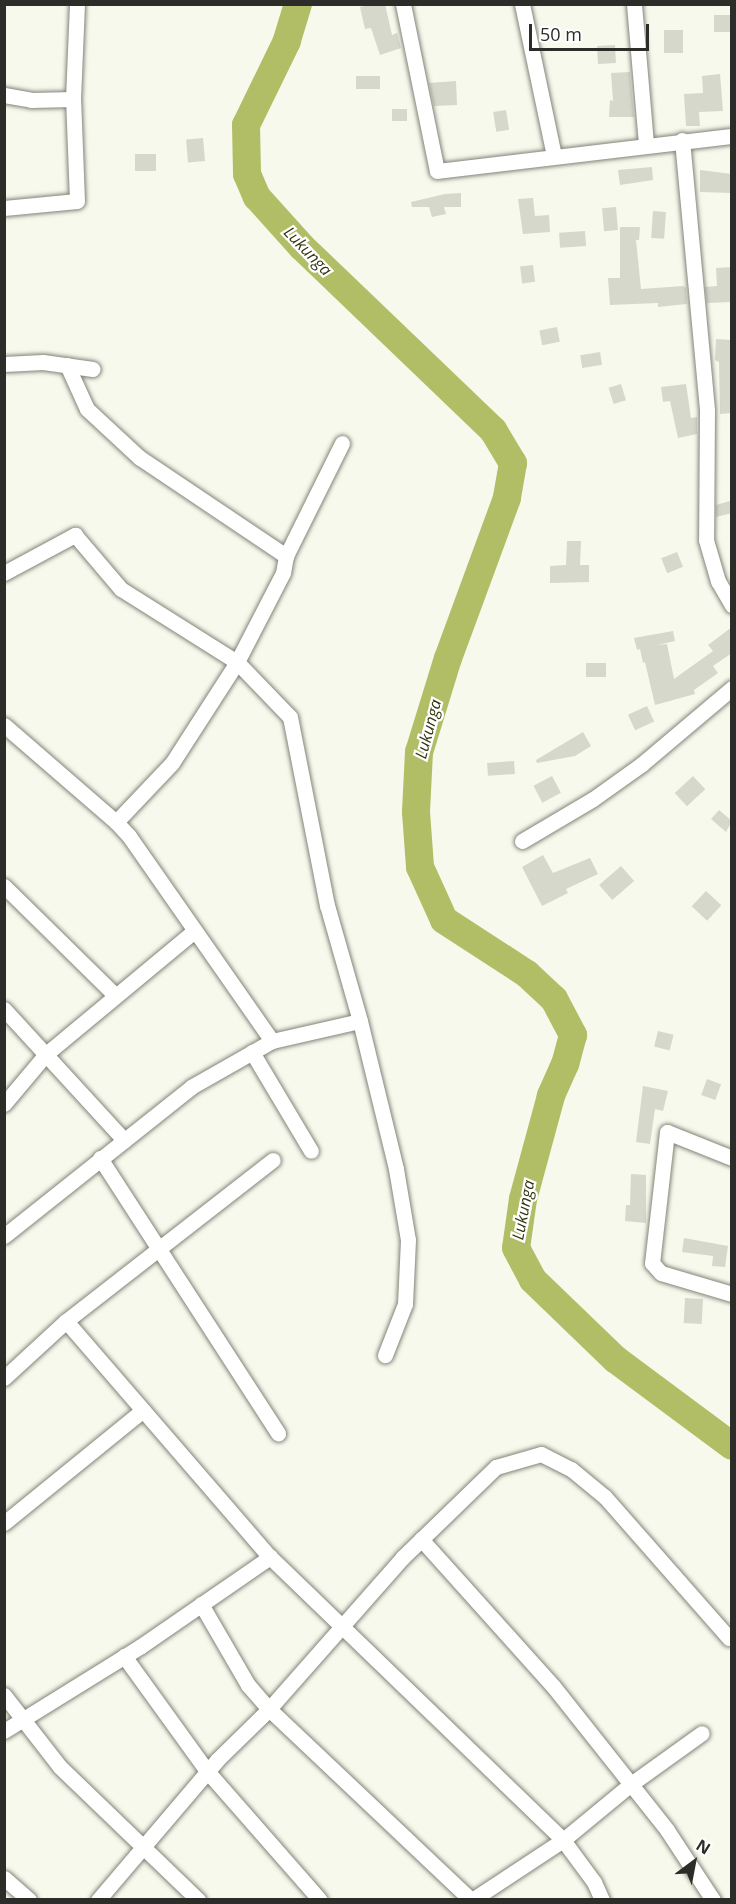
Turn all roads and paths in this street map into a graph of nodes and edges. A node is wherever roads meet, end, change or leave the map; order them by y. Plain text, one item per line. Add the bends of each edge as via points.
1 (77, 4) edge
2 (403, 4) edge
3 (522, 4) edge
4 (634, 4) edge
5 (4, 95) edge
6 (73, 99) junction
7 (732, 136) edge
8 (682, 140) junction
9 (646, 144) junction
10 (554, 156) junction
11 (4, 208) edge
12 (4, 364) edge
13 (67, 365) junction
14 (93, 369) dead end
15 (342, 442) dead end
16 (286, 556) junction
17 (4, 573) edge
18 (732, 605) edge
19 (237, 662) junction
20 (732, 688) edge
21 (4, 725) edge
22 (116, 822) junction
23 (522, 840) dead end
24 (4, 886) edge
25 (194, 931) junction
26 (115, 995) junction
27 (4, 1009) edge
28 (360, 1021) junction
29 (272, 1041) junction
30 (252, 1052) junction
31 (46, 1054) junction
32 (4, 1104) edge
33 (124, 1140) junction
34 (311, 1151) dead end
35 (100, 1158) junction
36 (732, 1158) edge
37 (273, 1160) dead end
38 (4, 1236) edge
39 (158, 1249) junction
40 (732, 1294) edge
41 (66, 1321) junction
42 (385, 1355) dead end
43 (4, 1378) edge
44 (143, 1410) junction
45 (278, 1433) dead end
46 (4, 1523) edge
47 (421, 1539) junction
48 (270, 1557) junction
49 (201, 1604) junction
50 (342, 1626) junction
51 (729, 1638) dead end
52 (124, 1656) junction
53 (4, 1695) edge
54 (269, 1709) junction
55 (24, 1719) junction
56 (4, 1731) edge
57 (702, 1733) dead end
58 (207, 1772) junction
59 (631, 1784) junction
60 (563, 1840) junction
61 (145, 1846) junction
62 (4, 1878) edge
63 (29, 1899) edge
64 (98, 1899) edge
65 (198, 1899) edge
66 (320, 1899) edge
67 (472, 1899) edge
68 (602, 1899) edge
69 (713, 1899) edge

1 - 6 street
2 - 10 street via 437,171
3 - 10 street
4 - 9 street
5 - 6 street via 30,100
6 - 11 street via 77,201
7 - 8 street
8 - 9 street
8 - 18 street via 706,410 706,540 718,582
9 - 10 street
12 - 13 street
13 - 14 street
13 - 16 street via 87,409 140,458
15 - 16 street
16 - 19 street via 283,573
17 - 19 street via 75,536 121,589
19 - 22 street via 172,763
19 - 28 street via 291,717 327,905
20 - 23 street via 642,764 593,799
21 - 22 street
22 - 25 street
24 - 26 street
25 - 26 street
25 - 29 street
26 - 31 street
27 - 31 street
28 - 29 street
28 - 42 street via 396,1169 408,1240 405,1304
29 - 30 street
30 - 33 street via 191,1087
30 - 34 street
31 - 32 street
31 - 33 street
33 - 35 street
35 - 38 street
35 - 39 street
36 - 40 street via 667,1132 652,1263 661,1273
37 - 39 street
39 - 41 street
39 - 45 street
41 - 43 street
41 - 44 street
44 - 46 street
44 - 48 street
47 - 50 street
47 - 51 street via 495,1467 541,1454 571,1469 605,1497
47 - 59 street via 553,1686
48 - 49 street
48 - 50 street
49 - 52 street
49 - 54 street via 248,1685
50 - 54 street
50 - 60 street
52 - 55 street
52 - 58 street
53 - 55 street
54 - 58 street
54 - 67 street
55 - 56 street
55 - 61 street via 60,1767
57 - 59 street
58 - 61 street
58 - 66 street
59 - 60 street
59 - 69 street via 694,1867
60 - 67 street
60 - 68 street
61 - 64 street
61 - 65 street
62 - 63 street

